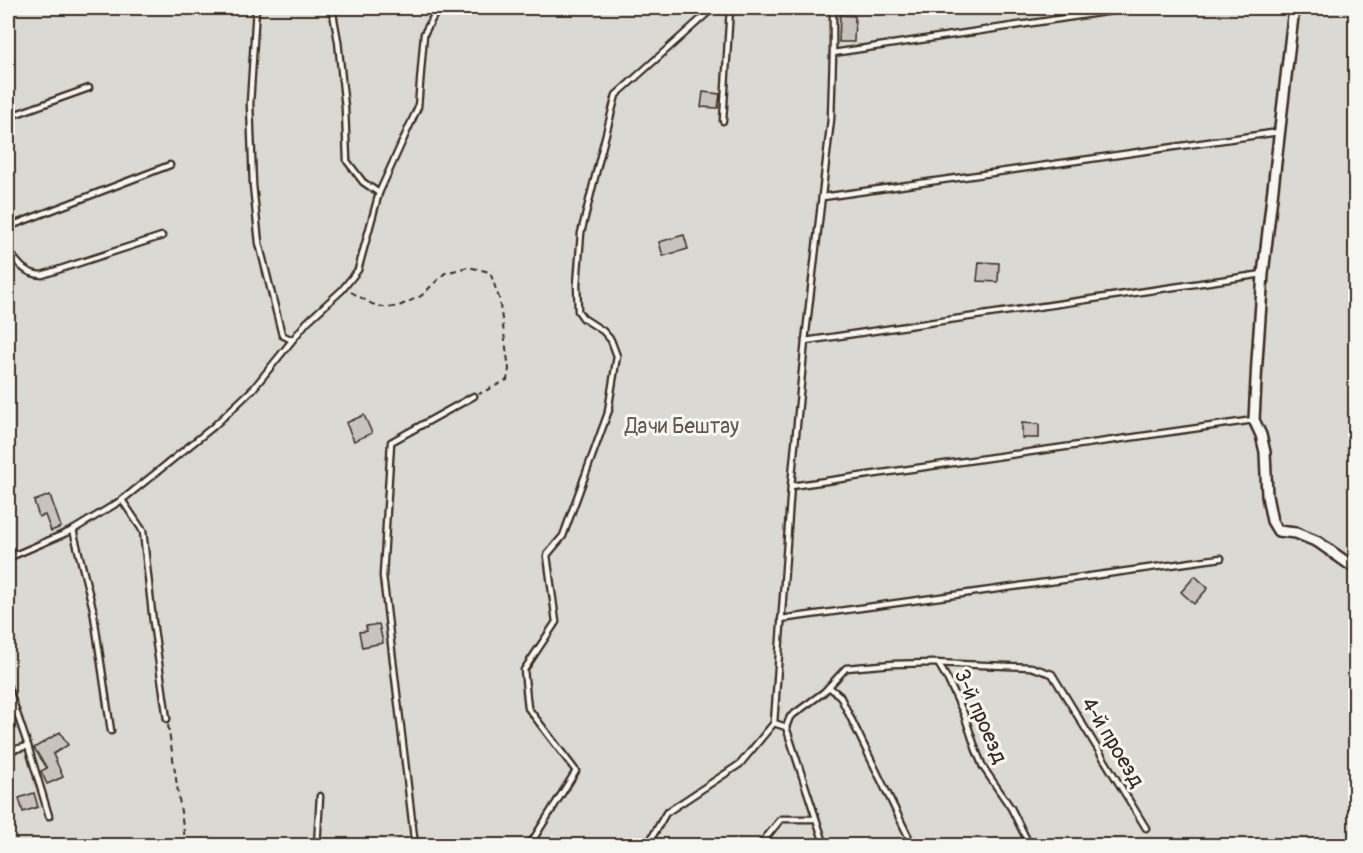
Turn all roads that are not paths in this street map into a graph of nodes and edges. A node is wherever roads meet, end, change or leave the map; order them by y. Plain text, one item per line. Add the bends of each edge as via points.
1 (256, 8) edge
2 (332, 8) edge
3 (438, 8) edge
4 (713, 8) edge
5 (730, 8) edge
6 (833, 8) edge
7 (1132, 8) edge
8 (1294, 8) edge
9 (833, 53) junction
10 (89, 88) dead end
11 (8, 117) edge
12 (723, 121) dead end
13 (1279, 132) junction
14 (170, 165) dead end
15 (378, 193) junction
16 (823, 197) junction
17 (8, 227) edge
18 (162, 236) dead end
19 (8, 250) edge
20 (1263, 274) junction
21 (292, 340) junction
22 (805, 341) junction
23 (474, 396) road end
24 (1254, 420) junction
25 (791, 486) junction
26 (122, 500) junction
27 (73, 531) junction
28 (8, 558) edge
29 (1221, 558) dead end
30 (1356, 569) edge
31 (781, 619) junction
32 (938, 663) junction
33 (8, 687) edge
34 (829, 687) junction
35 (167, 719) road end
36 (774, 723) junction
37 (786, 727) junction
38 (111, 731) dead end
39 (28, 746) junction
40 (8, 751) edge
41 (320, 796) dead end
42 (49, 816) dead end
43 (815, 819) junction
44 (1146, 828) dead end
45 (317, 846) edge
46 (415, 846) edge
47 (529, 846) edge
48 (647, 846) edge
49 (759, 846) edge
50 (825, 846) edge
51 (913, 846) edge
52 (1030, 846) edge

1 - 21 lane via 250,104 259,243 282,335
2 - 15 lane via 345,108 347,161 363,182
3 - 15 lane via 424,34 418,107
4 - 47 lane via 616,95 581,233 578,311 603,331 616,356 609,412 563,536 547,555 556,622 524,670 528,708 576,771
5 - 12 lane
6 - 9 lane
7 - 9 lane
8 - 13 street
9 - 16 lane
10 - 11 lane
13 - 16 lane
13 - 20 street
14 - 17 lane
15 - 21 lane via 358,270
16 - 22 lane
18 - 19 lane via 42,275 23,268
20 - 22 lane
20 - 24 street
21 - 26 lane via 253,390
22 - 25 lane
23 - 46 lane via 391,442 383,576
24 - 25 lane
24 - 30 street via 1265,452 1267,496 1278,531 1318,542
25 - 31 lane
26 - 27 lane
26 - 35 lane via 143,531
27 - 28 lane
27 - 38 lane via 93,609
29 - 31 lane
31 - 36 lane
32 - 34 lane via 846,668
32 - 44 lane, 4-й проезд via 1031,667 1052,674
32 - 52 lane, 3-й проезд via 964,714 983,767 1011,808
33 - 39 lane
34 - 37 lane via 790,717
34 - 51 lane via 840,696
36 - 37 lane
36 - 48 lane via 740,764 666,813
37 - 43 lane
39 - 40 lane
39 - 42 lane
41 - 45 lane
43 - 49 lane via 781,819
43 - 50 lane

